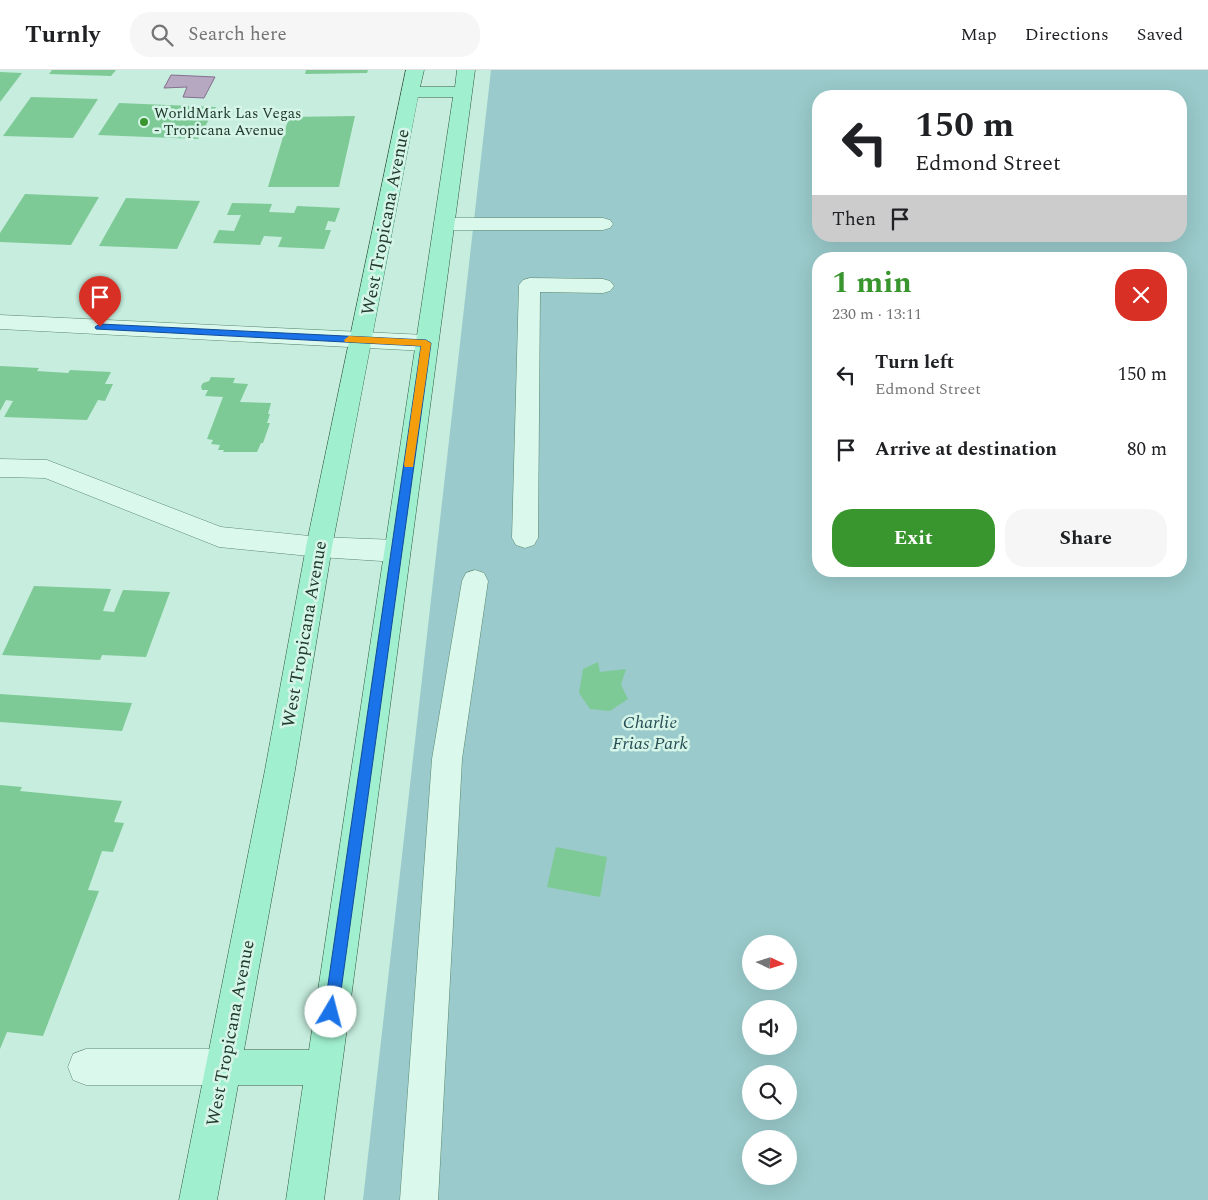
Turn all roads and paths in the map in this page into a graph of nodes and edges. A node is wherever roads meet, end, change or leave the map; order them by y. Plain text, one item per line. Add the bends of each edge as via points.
1 (415, 70) edge
2 (466, 70) edge
3 (411, 92) junction
4 (463, 92) junction
5 (444, 224) junction
6 (603, 224) dead end
7 (603, 286) dead end
8 (0, 322) edge
9 (362, 340) junction
10 (426, 343) junction
11 (0, 468) edge
12 (525, 538) dead end
13 (319, 547) junction
14 (397, 551) junction
15 (475, 581) dead end
16 (86, 1066) dead end
17 (223, 1067) junction
18 (323, 1068) junction
19 (198, 1200) edge
20 (305, 1200) edge
21 (419, 1200) edge

1 - 3 main road, West Tropicana Avenue
2 - 4 main road
3 - 4 main road
3 - 9 main road, West Tropicana Avenue
4 - 5 main road
5 - 6 street
5 - 10 main road
7 - 12 street via 530,285
8 - 9 street
9 - 10 street
9 - 13 main road, West Tropicana Avenue
10 - 14 main road
11 - 13 street via 47,469 219,537
13 - 14 street
13 - 17 main road, West Tropicana Avenue
14 - 18 main road
15 - 21 street via 448,759
16 - 17 street
17 - 18 main road
17 - 19 main road, West Tropicana Avenue
18 - 20 main road

